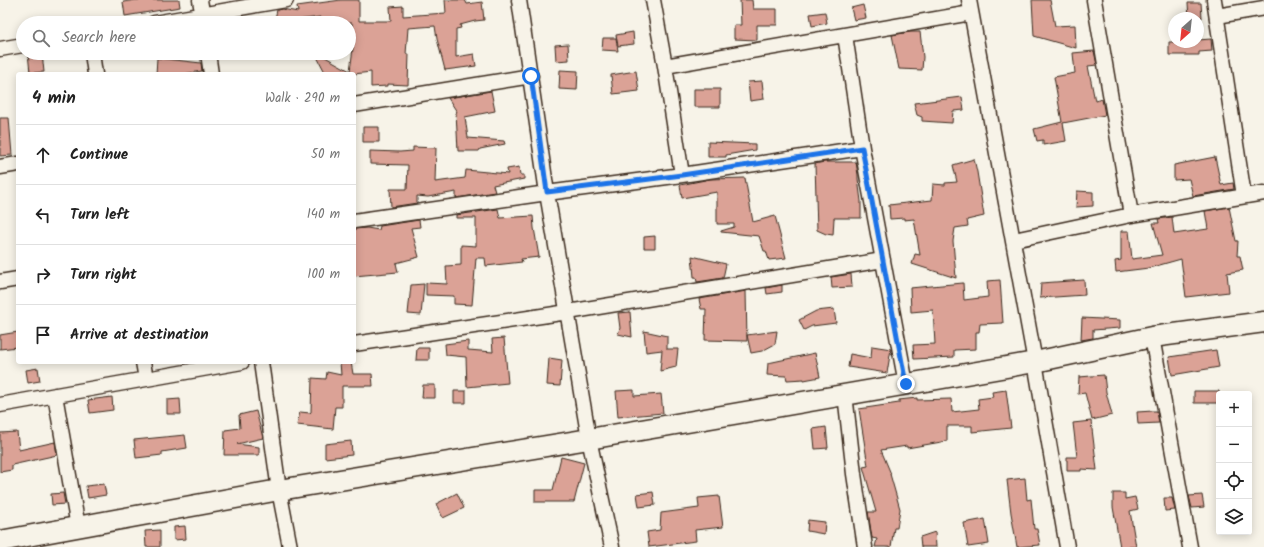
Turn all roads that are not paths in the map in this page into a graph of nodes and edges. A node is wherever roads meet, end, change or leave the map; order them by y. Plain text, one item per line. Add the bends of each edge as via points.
1 (200, 0) edge
2 (286, 0) edge
3 (519, 0) edge
4 (653, 0) edge
5 (1094, 0) edge
6 (1214, 0) edge
7 (970, 6) edge
8 (1264, 8) edge
9 (203, 16) edge
10 (216, 16) edge
11 (1217, 16) junction
12 (845, 35) junction
13 (16, 46) edge
14 (0, 49) edge
15 (93, 60) edge
16 (209, 60) edge
17 (666, 66) junction
18 (95, 72) edge
19 (212, 72) edge
20 (531, 76) junction
21 (356, 105) edge
22 (862, 148) junction
23 (16, 164) edge
24 (0, 167) edge
25 (682, 175) junction
26 (547, 192) junction
27 (1264, 192) edge
28 (1244, 196) junction
29 (1131, 215) junction
30 (356, 221) edge
31 (1014, 240) junction
32 (883, 260) junction
33 (16, 279) edge
34 (0, 282) edge
35 (568, 312) junction
36 (1264, 322) edge
37 (1152, 337) junction
38 (356, 344) edge
39 (1036, 362) junction
40 (143, 364) edge
41 (231, 364) edge
42 (261, 364) edge
43 (146, 379) junction
44 (906, 384) junction
45 (845, 394) junction
46 (55, 395) junction
47 (0, 405) edge
48 (590, 439) junction
49 (279, 490) junction
50 (78, 527) junction
51 (0, 541) edge
52 (290, 547) edge
53 (612, 547) edge
54 (865, 547) edge
55 (1067, 547) edge
56 (1190, 547) edge

1 - 9 street
2 - 10 street
3 - 20 street
4 - 17 street
5 - 29 street
6 - 11 street
7 - 12 street
7 - 31 street
8 - 11 street
11 - 28 street
12 - 17 street
12 - 22 street
13 - 14 street
15 - 18 street
16 - 19 street
17 - 25 street
20 - 21 street
20 - 26 street
22 - 25 street
22 - 32 street
23 - 24 street
25 - 26 street
26 - 30 street
26 - 35 street
27 - 28 street
28 - 29 street
29 - 31 street
31 - 39 street
32 - 35 street
32 - 44 street
33 - 34 street
35 - 38 street
35 - 48 street
36 - 37 street
37 - 39 street
37 - 56 street
39 - 44 street
39 - 55 street
40 - 43 street
41 - 43 street
42 - 49 street
43 - 46 street
44 - 45 street
45 - 48 street
45 - 54 street
46 - 47 street
46 - 50 street
48 - 49 street
48 - 53 street
49 - 50 street
49 - 52 street
50 - 51 street

